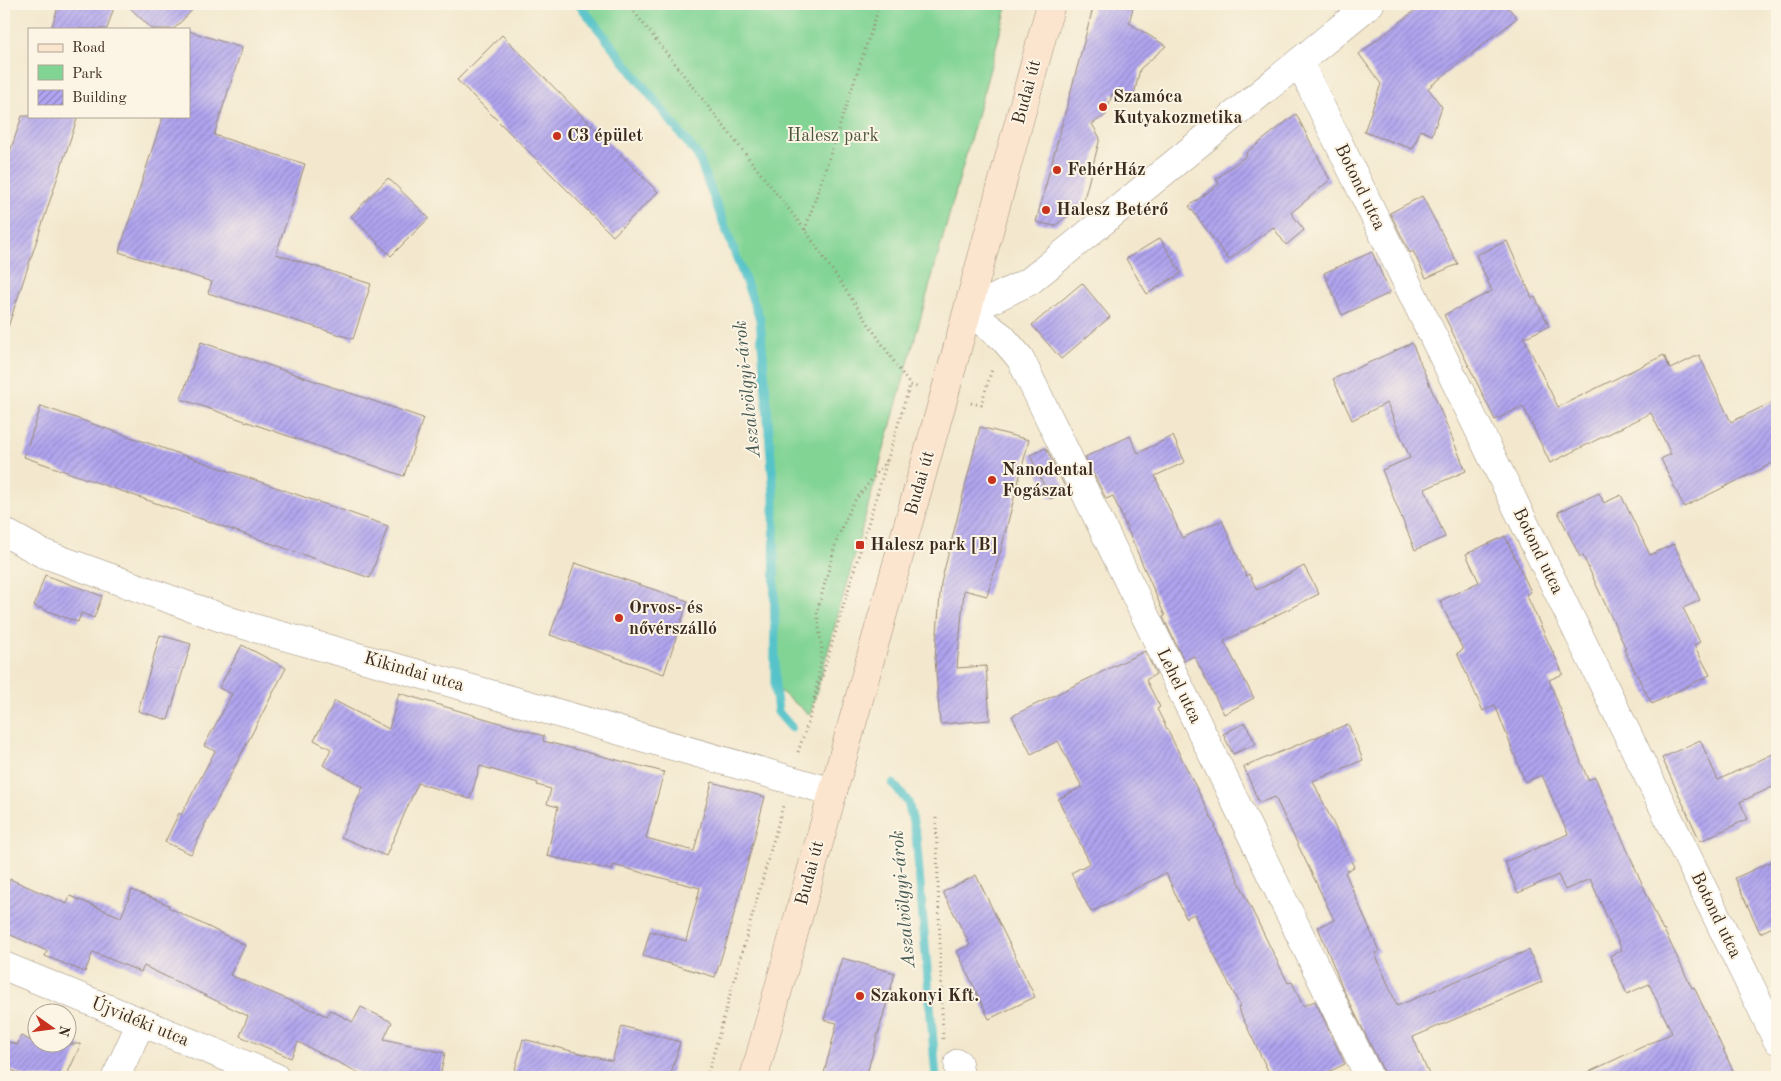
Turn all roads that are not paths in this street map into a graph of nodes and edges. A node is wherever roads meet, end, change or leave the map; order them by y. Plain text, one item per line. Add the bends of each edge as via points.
1 (1051, 4) edge
2 (1370, 4) edge
3 (1299, 62) junction
4 (968, 311) junction
5 (4, 532) edge
6 (833, 792) junction
7 (4, 966) edge
8 (141, 1022) junction
9 (1777, 1040) edge
10 (116, 1077) edge
11 (275, 1077) edge
12 (754, 1077) edge
13 (1369, 1077) edge

1 - 4 main road, Budai út
2 - 3 street
3 - 4 street via 1030,281
3 - 9 street, Botond utca
4 - 6 main road, Budai út
4 - 13 street, Lehel utca via 1002,338 1020,358
5 - 6 street, Kikindai utca via 42,553 233,622
6 - 12 main road, Budai út
7 - 8 street, Újvidéki utca
8 - 10 street
8 - 11 street, Újvidéki utca

